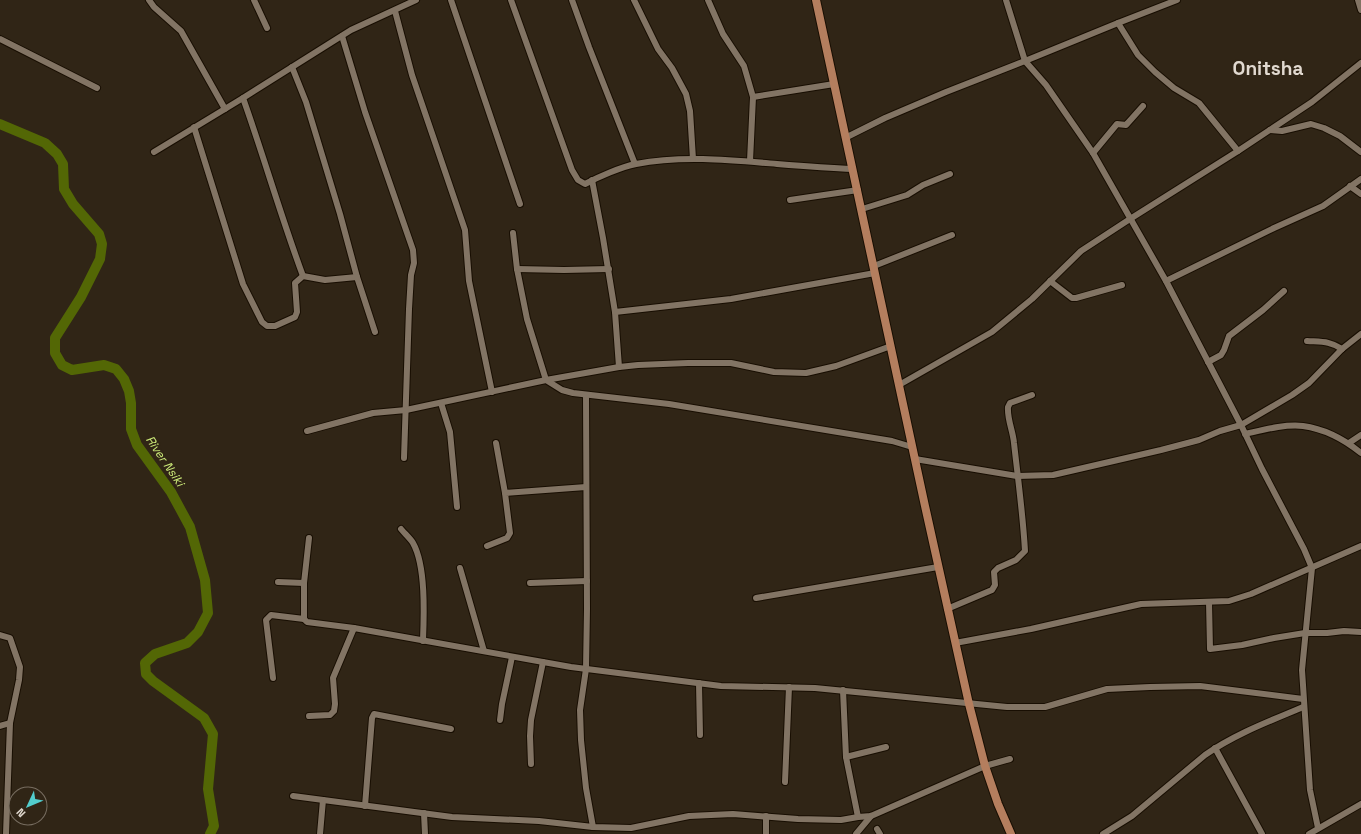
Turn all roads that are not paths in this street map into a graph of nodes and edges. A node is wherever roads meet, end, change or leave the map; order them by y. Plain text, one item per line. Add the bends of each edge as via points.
1 (150, 0) edge
2 (254, 0) edge
3 (416, 0) edge
4 (451, 0) edge
5 (511, 0) edge
6 (572, 0) edge
7 (634, 0) edge
8 (708, 0) edge
9 (816, 0) edge
10 (1358, 0) edge
11 (1008, 1) edge
12 (1173, 1) edge
13 (1361, 10) edge
14 (395, 11) junction
15 (1118, 23) junction
16 (267, 28) dead end
17 (342, 36) junction
18 (0, 39) edge
19 (1026, 61) junction
20 (1361, 63) edge
21 (292, 67) junction
22 (834, 84) junction
23 (97, 88) dead end
24 (753, 97) junction
25 (243, 98) junction
26 (1143, 106) dead end
27 (225, 109) junction
28 (194, 127) junction
29 (1270, 130) junction
30 (845, 138) junction
31 (1238, 151) junction
32 (154, 152) dead end
33 (1361, 152) edge
34 (1093, 153) junction
35 (693, 159) junction
36 (750, 161) junction
37 (635, 164) junction
38 (853, 169) junction
39 (950, 174) dead end
40 (1361, 179) edge
41 (592, 180) junction
42 (1350, 186) junction
43 (858, 190) junction
44 (1361, 194) edge
45 (790, 200) dead end
46 (520, 204) dead end
47 (862, 209) junction
48 (1130, 219) junction
49 (513, 233) dead end
50 (952, 235) dead end
51 (517, 269) junction
52 (609, 269) junction
53 (875, 270) junction
54 (303, 276) junction
55 (357, 277) junction
56 (1050, 281) junction
57 (1166, 281) junction
58 (1122, 285) dead end
59 (1284, 291) dead end
60 (615, 312) junction
61 (375, 332) dead end
62 (1361, 334) edge
63 (1307, 341) dead end
64 (891, 346) junction
65 (1342, 349) junction
66 (1208, 362) junction
67 (619, 367) junction
68 (546, 380) junction
69 (899, 385) junction
70 (492, 392) junction
71 (586, 395) junction
72 (1032, 395) dead end
73 (441, 403) junction
74 (406, 410) junction
75 (1241, 425) junction
76 (307, 431) dead end
77 (1245, 434) junction
78 (1361, 436) edge
79 (496, 443) dead end
80 (1349, 443) junction
81 (912, 447) junction
82 (1361, 453) edge
83 (404, 458) dead end
84 (915, 459) junction
85 (1017, 476) junction
86 (586, 487) junction
87 (505, 493) junction
88 (458, 507) dead end
89 (401, 529) dead end
90 (309, 538) dead end
91 (487, 546) dead end
92 (1361, 546) edge
93 (938, 567) junction
94 (460, 568) dead end
95 (1312, 568) junction
96 (587, 581) junction
97 (278, 582) dead end
98 (304, 583) junction
99 (530, 583) dead end
100 (756, 598) dead end
101 (1209, 602) junction
102 (947, 609) junction
103 (304, 619) junction
104 (354, 628) junction
105 (1361, 632) edge
106 (1305, 633) junction
107 (0, 635) edge
108 (423, 641) junction
109 (955, 643) junction
110 (484, 651) junction
111 (512, 657) junction
112 (544, 662) junction
113 (586, 669) junction
114 (273, 678) dead end
115 (699, 683) junction
116 (789, 688) junction
117 (843, 690) junction
118 (1303, 699) junction
119 (969, 704) junction
120 (1303, 706) junction
121 (309, 716) dead end
122 (500, 720) dead end
123 (10, 723) junction
124 (0, 726) edge
125 (452, 729) dead end
126 (700, 735) dead end
127 (886, 747) dead end
128 (1215, 748) junction
129 (846, 756) junction
130 (1010, 759) dead end
131 (531, 764) dead end
132 (985, 766) junction
133 (785, 782) dead end
134 (293, 796) dead end
135 (323, 800) junction
136 (1361, 804) edge
137 (365, 806) junction
138 (424, 813) junction
139 (766, 816) junction
140 (870, 816) junction
141 (858, 817) junction
142 (593, 827) junction
143 (1318, 828) junction
144 (631, 831) edge
145 (6, 834) edge
146 (320, 834) edge
147 (425, 834) edge
148 (766, 834) edge
149 (856, 834) edge
150 (1010, 834) edge
151 (1103, 834) edge
152 (1262, 834) edge
153 (1309, 834) edge

1 - 27 street via 181,32
2 - 16 street
3 - 14 street
4 - 46 street
5 - 41 street via 572,170 578,180 585,184
6 - 37 street
7 - 35 street via 658,49 686,94 690,111
8 - 24 street via 723,34 744,66
9 - 22 main road
10 - 13 street
11 - 19 street
12 - 15 street
14 - 17 street
14 - 70 street via 412,75 465,230 469,281
15 - 19 street
15 - 31 street via 1138,55 1174,88 1199,103
17 - 21 street
17 - 74 street via 365,112 413,250
18 - 23 street
19 - 30 street via 946,92
19 - 34 street via 1046,85
20 - 29 street via 1312,102
21 - 25 street
21 - 55 street via 306,102
22 - 24 street
22 - 30 main road
24 - 36 street
25 - 27 street
25 - 54 street
26 - 34 street via 1126,125 1118,124
27 - 28 street
28 - 32 street
28 - 54 street via 244,284 262,322 267,326 275,326 295,317 295,283
29 - 31 street
29 - 33 street via 1282,131 1311,124 1340,136
30 - 38 main road
31 - 48 street
34 - 48 street
35 - 36 street
35 - 37 street
36 - 38 street
37 - 41 street
38 - 43 main road
39 - 47 street via 907,195
40 - 42 street
41 - 52 street
42 - 44 street
42 - 57 street via 1323,206
43 - 45 street
43 - 47 main road
47 - 53 main road
48 - 56 street via 1081,251
48 - 57 street
49 - 51 street
50 - 53 street
51 - 52 street
51 - 68 street via 527,319
52 - 60 street
53 - 60 street via 731,299
53 - 64 main road
54 - 55 street via 325,280
55 - 61 street
56 - 58 street via 1072,298
56 - 69 street via 992,332
57 - 66 street
59 - 66 street via 1229,336 1221,355
60 - 67 street
62 - 65 street
63 - 65 street via 1327,342
64 - 67 street via 836,366 806,373 774,372 730,363
64 - 69 main road
65 - 75 street via 1309,383
66 - 75 street
67 - 68 street
68 - 70 street
68 - 71 street via 562,390
69 - 81 main road
70 - 73 street
71 - 81 street via 669,404 892,441
71 - 86 street
72 - 85 street via 1010,403 1008,407
73 - 74 street
73 - 88 street via 450,432
74 - 76 street via 373,413
74 - 83 street
75 - 77 street
75 - 85 street via 1199,440 1053,475
77 - 80 street via 1303,426 1326,432
77 - 95 street
78 - 80 street
79 - 87 street
80 - 82 street
81 - 84 main road
84 - 85 street
84 - 93 main road
85 - 102 street via 1025,551 1016,560 994,572 996,584 992,590
86 - 87 street
86 - 96 street
87 - 91 street via 510,533 507,538
89 - 108 street via 413,544 420,566 424,609
90 - 98 street
92 - 95 street
93 - 100 street
93 - 102 main road
94 - 110 street
95 - 101 street via 1251,594 1229,601
95 - 106 street
96 - 99 street
96 - 113 street
97 - 98 street
98 - 103 street
101 - 106 street via 1210,650
101 - 109 street via 1141,604
102 - 109 main road
103 - 104 street via 307,622
103 - 114 street via 270,615 266,620
104 - 108 street
104 - 121 street via 333,678 334,712 330,715
105 - 106 street via 1344,630
106 - 118 street
107 - 123 street via 10,638 20,667
108 - 110 street
109 - 119 main road
110 - 111 street
111 - 112 street
111 - 122 street
112 - 113 street
112 - 131 street via 531,723
113 - 115 street
113 - 142 street via 580,710 581,740
115 - 116 street
115 - 126 street
116 - 117 street
116 - 133 street
117 - 119 street
117 - 129 street
118 - 119 street via 1200,686 1108,689 1045,707
118 - 120 street
119 - 132 main road
120 - 128 street
120 - 143 street via 1310,790
123 - 124 street
123 - 145 street
125 - 137 street via 374,714
127 - 129 street
128 - 151 street via 1132,816
128 - 152 street
129 - 141 street
130 - 132 street
132 - 140 street
132 - 150 main road
134 - 135 street
135 - 137 street
135 - 146 street
136 - 143 street
137 - 138 street
138 - 142 street
138 - 147 street
139 - 141 street via 819,820
139 - 144 street via 689,816
139 - 148 street
140 - 141 street
140 - 149 street
142 - 144 street
143 - 153 street

